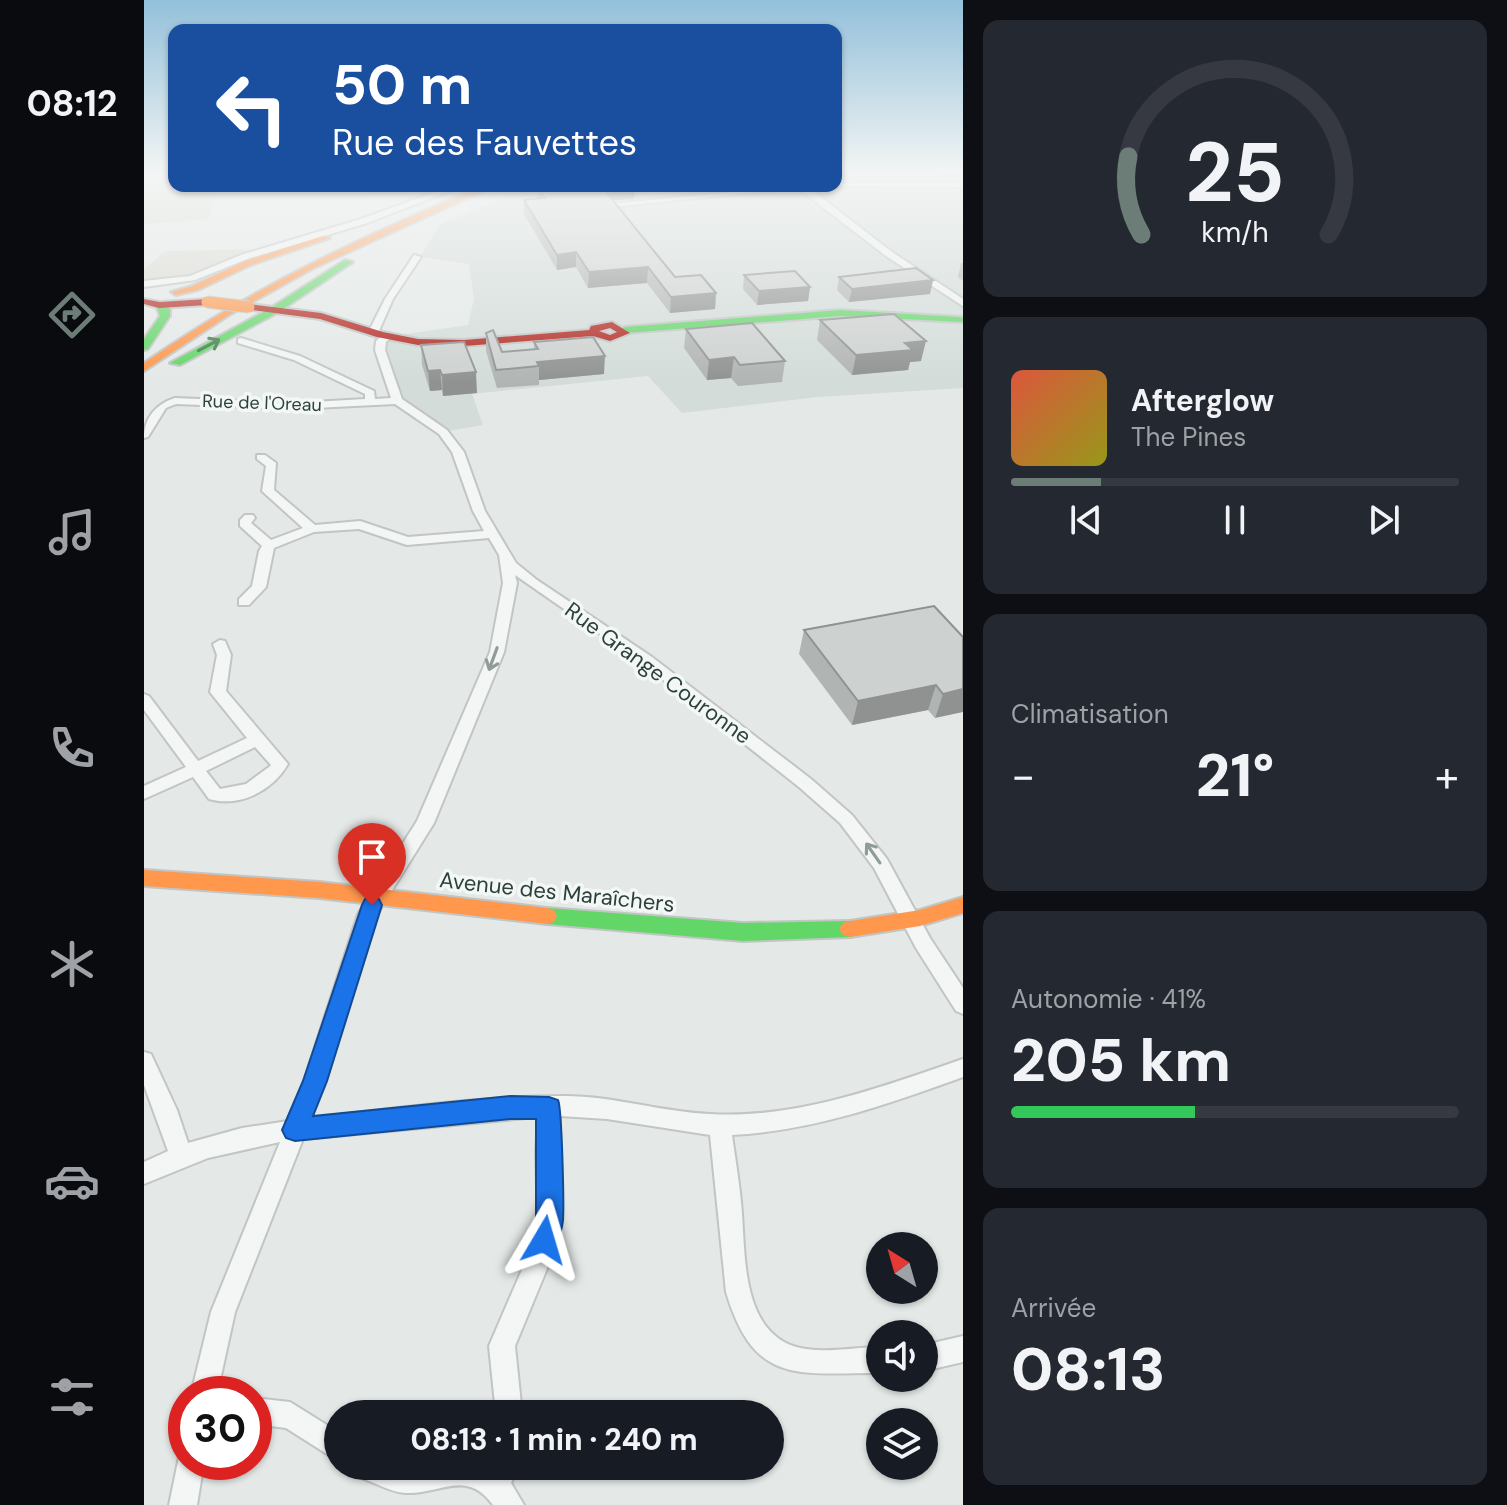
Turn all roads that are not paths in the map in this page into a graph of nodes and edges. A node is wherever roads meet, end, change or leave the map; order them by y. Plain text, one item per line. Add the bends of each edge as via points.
1 (290, 243) edge
2 (308, 243) edge
3 (340, 243) edge
4 (350, 243) edge
5 (378, 243) edge
6 (876, 243) edge
7 (417, 257) dead end
8 (161, 299) edge
9 (276, 309) junction
10 (962, 316) edge
11 (380, 335) junction
12 (241, 341) dead end
13 (144, 347) edge
14 (144, 357) edge
15 (144, 368) edge
16 (144, 382) edge
17 (397, 401) junction
18 (370, 403) junction
19 (144, 435) edge
20 (261, 457) dead end
21 (249, 518) dead end
22 (312, 529) junction
23 (491, 534) junction
24 (269, 545) junction
25 (516, 580) junction
26 (244, 602) dead end
27 (220, 644) dead end
28 (144, 699) edge
29 (257, 740) junction
30 (195, 769) junction
31 (144, 793) edge
32 (144, 878) edge
33 (377, 896) junction
34 (963, 905) edge
35 (911, 921) junction
36 (963, 1005) edge
37 (144, 1061) edge
38 (963, 1068) edge
39 (549, 1108) junction
40 (720, 1125) junction
41 (295, 1130) junction
42 (181, 1156) junction
43 (144, 1173) edge
44 (963, 1349) edge
45 (938, 1355) edge
46 (866, 1360) edge
47 (208, 1376) edge
48 (508, 1400) edge
49 (272, 1413) edge
50 (324, 1438) edge
51 (187, 1480) edge
52 (183, 1505) edge

1 - 8 street via 192,278
2 - 8 main road
3 - 14 main road via 267,279
4 - 15 main road via 207,322
5 - 9 main road
6 - 10 street
7 - 11 street via 389,299
8 - 9 main road, bridge
8 - 13 main road via 166,311 162,323
9 - 11 main road via 328,317
16 -> 9 main road
10 - 11 main road via 840,313 625,330 615,338 593,333 464,343
11 - 17 street
12 - 18 street via 297,358 366,391
17 - 18 street, Rue de l'Oreau
17 - 23 street via 443,432 458,452
18 - 19 street, Rue de l'Oreau via 175,401 162,406
20 - 22 street via 272,465 268,491
21 - 24 street via 244,523
22 - 23 street via 360,525 407,541
22 - 24 street
23 - 25 street
24 - 26 street via 259,587
25 -> 33 street via 497,652 442,786 415,842
35 -> 25 street, Rue Grange Couronne via 870,847 828,803 647,660
27 - 29 street via 224,655 218,692
28 - 30 street
29 - 30 street
29 - 30 street via 280,764 274,776 242,792 215,795
30 - 31 street
32 - 33 main road, Avenue des Maraîchers
33 - 35 main road, Avenue des Maraîchers via 713,932 818,932
33 - 41 street
34 - 35 main road, Avenue des Maraîchers
35 - 36 street, Rue Grange Couronne
37 - 42 street
38 - 40 street via 811,1116
39 - 40 street via 591,1107
39 - 41 street
39 - 48 street via 550,1221 502,1346
40 - 46 street via 735,1271 749,1323 786,1357
41 - 42 street
41 - 47 street via 227,1301
42 - 43 street
44 - 45 street
49 - 50 street via 290,1415
51 - 52 street

